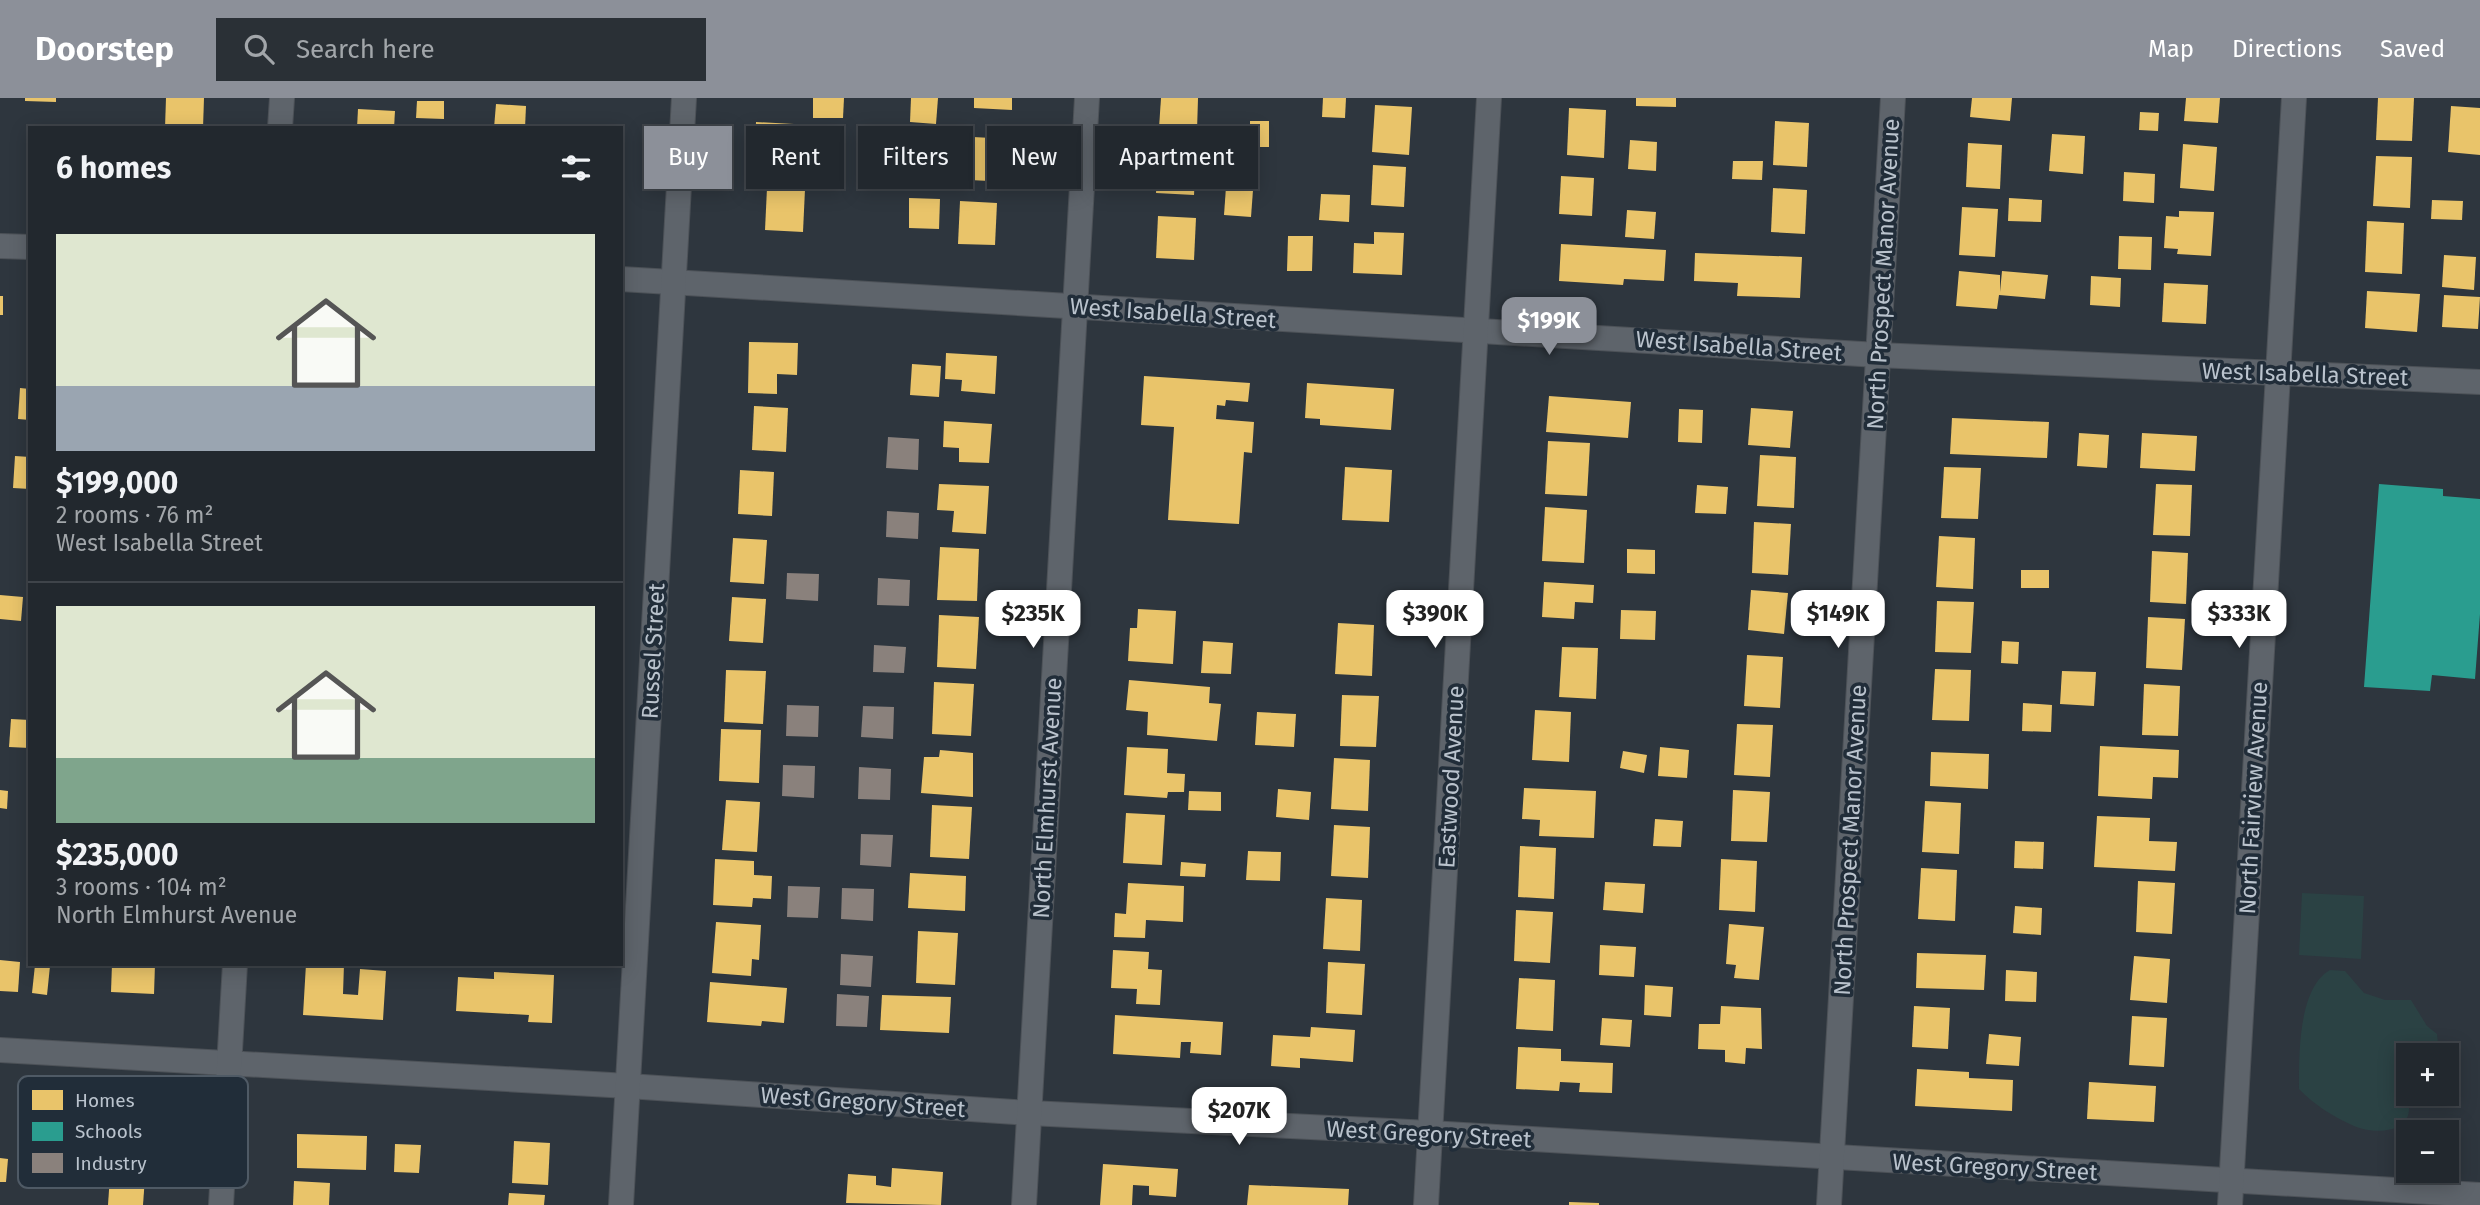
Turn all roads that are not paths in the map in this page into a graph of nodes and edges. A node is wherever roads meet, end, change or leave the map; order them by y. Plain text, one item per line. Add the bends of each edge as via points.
1 (282, 98) edge
2 (684, 98) edge
3 (1087, 98) edge
4 (1489, 98) edge
5 (1893, 98) edge
6 (2294, 98) edge
7 (280, 126) edge
8 (0, 246) edge
9 (28, 247) edge
10 (623, 279) edge
11 (674, 282) junction
12 (1075, 307) junction
13 (1476, 330) junction
14 (1878, 355) junction
15 (2279, 373) junction
16 (2480, 382) edge
17 (235, 966) edge
18 (0, 1050) edge
19 (229, 1064) junction
20 (228, 1076) edge
21 (628, 1086) junction
22 (1030, 1113) junction
23 (1430, 1133) junction
24 (1832, 1158) junction
25 (2231, 1193) edge
26 (2480, 1195) edge
27 (621, 1205) edge
28 (1024, 1205) edge
29 (1426, 1205) edge
30 (1829, 1205) edge

1 - 7 street
2 - 11 street, Russel Street
3 - 12 street, North Elmhurst Avenue
4 - 13 street, Eastwood Avenue
5 - 14 street, North Prospect Manor Avenue
6 - 15 street, North Fairview Avenue
8 - 9 street
10 - 11 street, West Isabella Street
11 - 12 street, West Isabella Street
11 - 21 street, Russel Street
12 - 13 street, West Isabella Street
12 - 22 street, North Elmhurst Avenue
13 - 14 street, West Isabella Street
13 - 23 street, Eastwood Avenue
14 - 15 street, West Isabella Street
14 - 24 street, North Prospect Manor Avenue
15 - 16 street, West Isabella Street
15 - 25 street, North Fairview Avenue
17 - 19 street
18 - 19 street, West Gregory Street
19 - 20 street
19 - 21 street, West Gregory Street
21 - 22 street, West Gregory Street
21 - 27 street, Russel Street
22 - 23 street, West Gregory Street
22 - 28 street, North Elmhurst Avenue
23 - 24 street, West Gregory Street
23 - 29 street, Eastwood Avenue
24 - 25 street, West Gregory Street
24 - 30 street, North Prospect Manor Avenue
25 - 26 street, West Gregory Street

